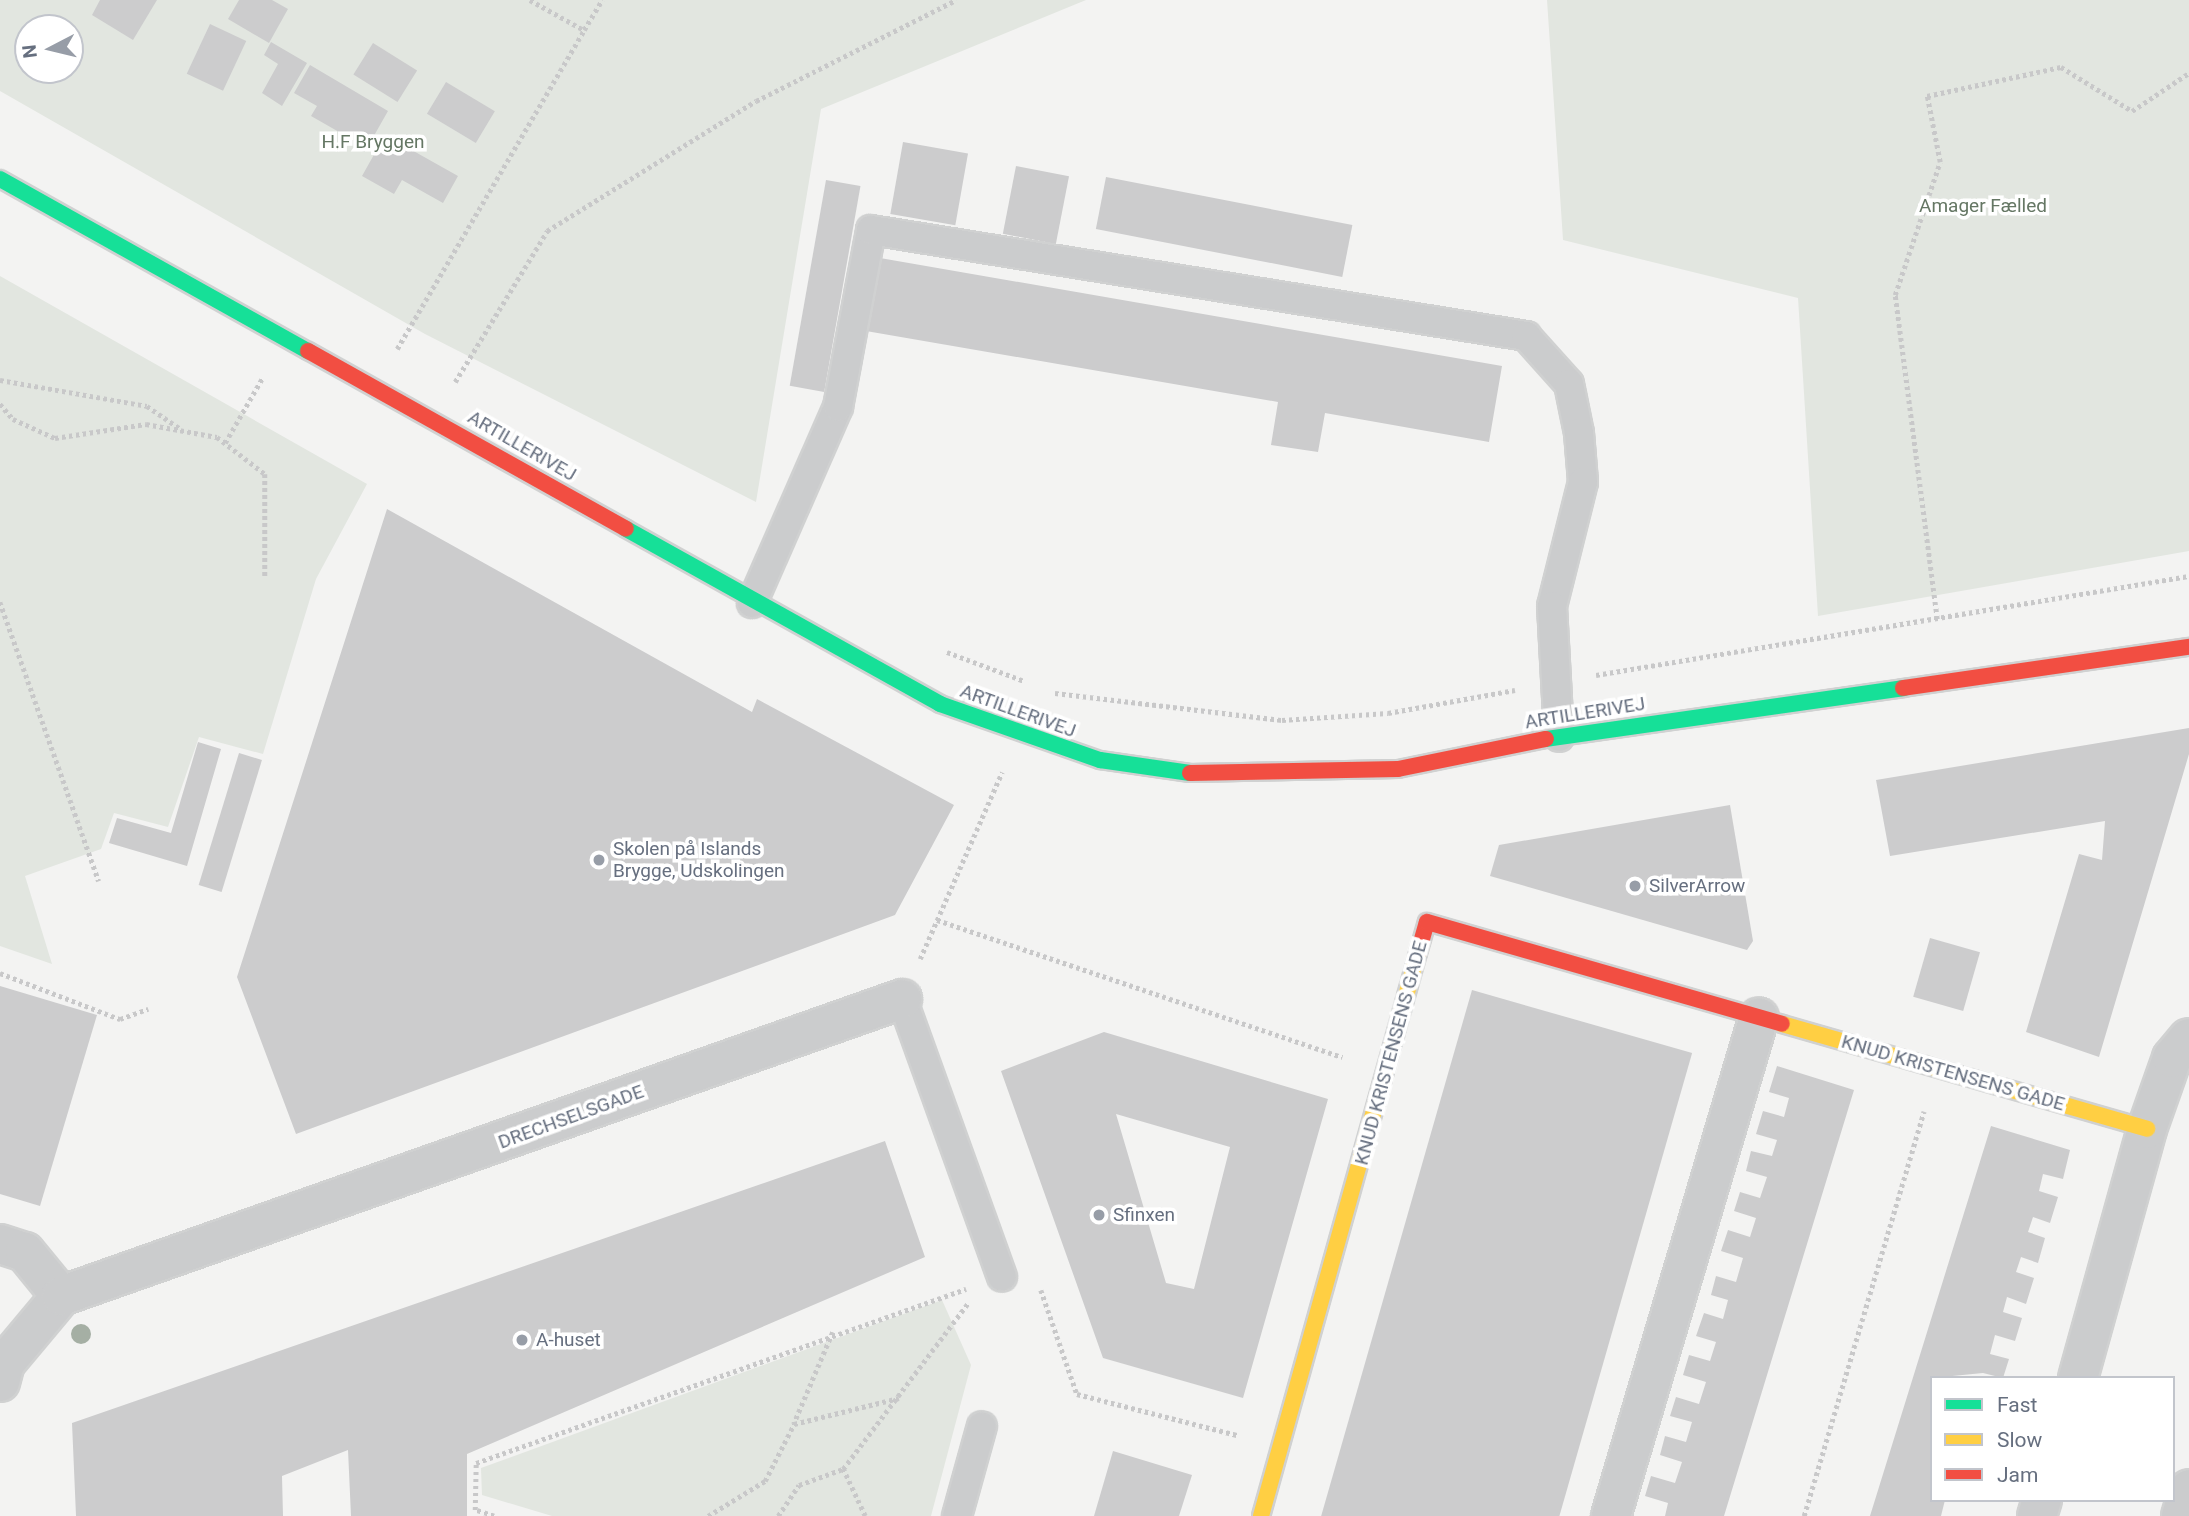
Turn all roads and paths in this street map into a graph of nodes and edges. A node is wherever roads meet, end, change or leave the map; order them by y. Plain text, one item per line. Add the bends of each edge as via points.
1 (530, 0) edge
2 (601, 0) edge
3 (956, 0) edge
4 (584, 30) junction
5 (2189, 73) edge
6 (0, 179) edge
7 (286, 339) junction
8 (0, 380) edge
9 (373, 388) junction
10 (0, 404) edge
11 (432, 418) junction
12 (183, 431) junction
13 (225, 443) junction
14 (265, 576) dead end
15 (2189, 576) edge
16 (0, 602) edge
17 (752, 603) junction
18 (1937, 619) junction
19 (2189, 648) edge
20 (942, 650) dead end
21 (1556, 682) junction
22 (1029, 683) dead end
23 (1042, 688) dead end
24 (1018, 736) junction
25 (1559, 737) junction
26 (99, 881) dead end
27 (937, 920) junction
28 (0, 974) edge
29 (902, 999) junction
30 (148, 1009) dead end
31 (1759, 1017) junction
32 (2189, 1038) edge
33 (1937, 1067) junction
34 (1386, 1072) junction
35 (2147, 1129) junction
36 (0, 1244) edge
37 (992, 1280) junction
38 (61, 1296) junction
39 (833, 1331) junction
40 (2079, 1376) edge
41 (0, 1382) edge
42 (900, 1398) junction
43 (794, 1424) junction
44 (982, 1426) dead end
45 (1281, 1447) junction
46 (843, 1469) junction
47 (2189, 1489) edge
48 (715, 1515) edge
49 (495, 1516) edge
50 (708, 1516) edge
51 (778, 1516) edge
52 (865, 1516) edge
53 (957, 1516) edge
54 (1261, 1516) edge
55 (1611, 1516) edge
56 (1804, 1516) edge
57 (2181, 1516) edge

1 - 4 path
2 - 4 path
3 - 11 path via 756,101 547,231
4 - 9 path
5 - 18 path via 2132,111 2061,67 1927,96 1940,162 1895,295
6 - 7 street, ARTILLERIVEJ
7 - 9 street, ARTILLERIVEJ
7 - 13 path
8 - 12 path via 147,406
9 - 11 street, ARTILLERIVEJ
10 - 12 path via 13,419 55,438 126,424
11 - 17 street, ARTILLERIVEJ
12 - 13 path
13 - 14 path via 265,474
15 - 18 path
16 - 26 path
17 - 21 lane via 838,407 871,230 1526,336 1569,384 1579,433 1583,482 1552,606
17 - 24 street, ARTILLERIVEJ via 940,705
18 - 21 path
19 - 25 street, ARTILLERIVEJ
20 - 22 path
21 - 23 path via 1388,713 1282,720
21 - 25 lane
24 - 25 street, ARTILLERIVEJ via 1149,770 1286,778 1398,769
24 - 27 path
27 - 29 path
27 - 34 path
28 - 30 path via 120,1020
29 - 37 lane
29 - 38 street, DRECHSELSGADE
31 - 33 street, KNUD KRISTENSENS GADE
31 - 34 street, KNUD KRISTENSENS GADE via 1427,922
31 - 55 street
32 - 35 street via 2172,1058
33 - 35 street, KNUD KRISTENSENS GADE
33 - 56 path
34 - 45 street, KNUD KRISTENSENS GADE
35 - 40 street
36 - 38 street via 25,1252
37 - 39 path
37 - 42 path
37 - 45 path via 1033,1266 1077,1394
38 - 41 street via 5,1363
39 - 43 path
39 - 49 path via 476,1463 475,1510
42 - 43 path
42 - 46 path
43 - 48 path via 765,1481
44 - 53 lane
45 - 54 street, KNUD KRISTENSENS GADE
46 - 51 path via 799,1485
46 - 52 path
47 - 57 street
48 - 50 path

